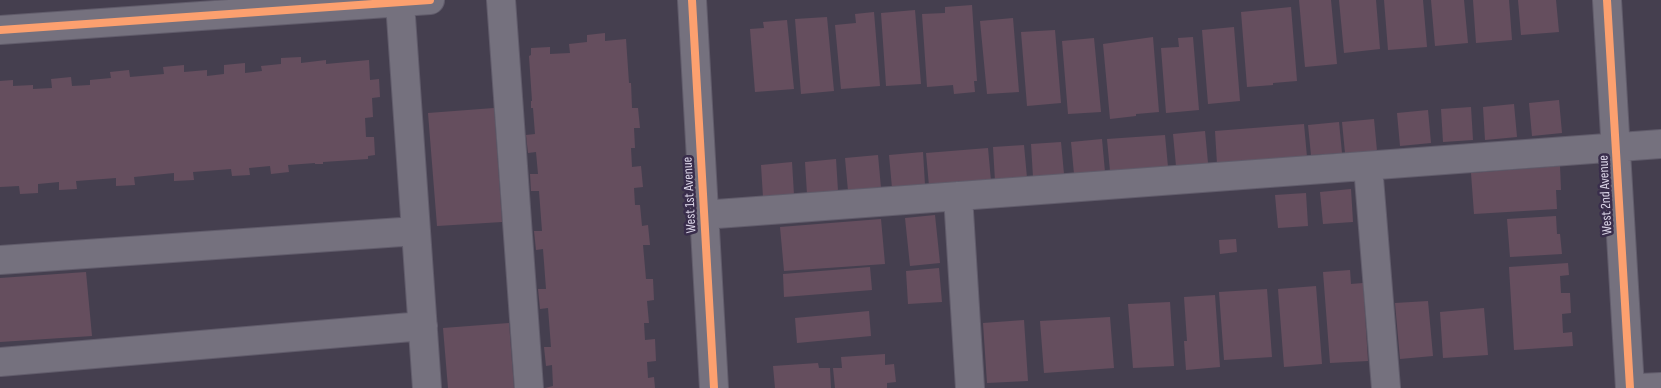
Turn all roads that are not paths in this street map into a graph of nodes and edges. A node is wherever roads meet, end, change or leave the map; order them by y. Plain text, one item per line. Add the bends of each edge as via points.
1 (430, 0) edge
2 (501, 0) edge
3 (692, 0) edge
4 (1607, 0) edge
5 (400, 3) junction
6 (0, 30) edge
7 (1661, 144) edge
8 (1615, 148) junction
9 (1368, 166) junction
10 (958, 196) junction
11 (703, 215) junction
12 (416, 231) junction
13 (0, 260) edge
14 (423, 326) junction
15 (0, 362) edge
16 (1661, 387) edge
17 (427, 388) edge
18 (529, 388) edge
19 (714, 388) edge
20 (970, 388) edge
21 (1386, 388) edge
22 (1630, 388) edge
23 (1642, 388) edge

1 - 5 street
2 - 18 street
3 - 11 street, West 1st Avenue
4 - 8 street, West 2nd Avenue
5 - 6 street
5 - 12 street
7 - 8 street
8 - 9 street
8 - 22 street, West 2nd Avenue
9 - 10 street
9 - 21 street
10 - 11 street
10 - 20 street
11 - 19 street, West 1st Avenue
12 - 13 street
12 - 14 street
14 - 15 street
14 - 17 street
16 - 23 street

